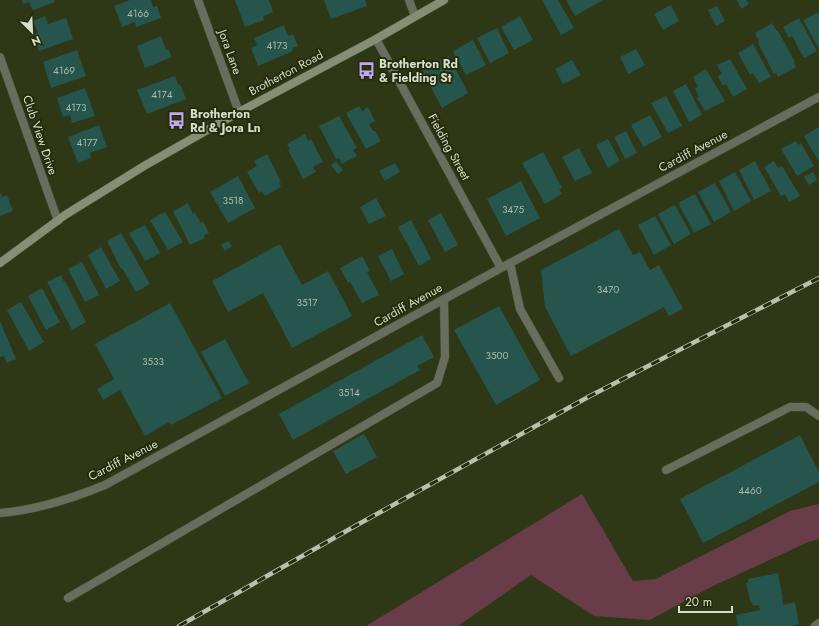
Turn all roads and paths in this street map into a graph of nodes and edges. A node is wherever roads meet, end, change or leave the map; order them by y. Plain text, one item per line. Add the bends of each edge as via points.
1 (198, 0) edge
2 (409, 0) edge
3 (444, 0) edge
4 (415, 16) junction
5 (376, 39) junction
6 (0, 57) edge
7 (819, 97) edge
8 (239, 112) junction
9 (58, 220) junction
10 (0, 262) edge
11 (510, 263) junction
12 (502, 268) junction
13 (444, 299) junction
14 (559, 378) dead end
15 (819, 416) edge
16 (666, 470) dead end
17 (0, 513) edge
18 (68, 598) dead end
19 (819, 623) edge
20 (815, 626) edge

1 - 8 street, Jora Lane
2 - 4 street
3 - 4 street, Brotherton Road
4 - 5 street, Brotherton Road
5 - 8 street, Brotherton Road
5 - 12 street, Fielding Street
6 - 9 street, Club View Drive
7 - 11 street, Cardiff Avenue
8 - 9 street, Brotherton Road via 144,166
9 - 10 street, Brotherton Road
11 - 12 street, Cardiff Avenue
11 - 14 street via 520,309
12 - 13 street, Cardiff Avenue
13 - 17 street, Cardiff Avenue via 105,485 42,507
13 - 18 street via 445,357 437,383
15 - 16 street via 806,407 790,407
19 - 20 street

